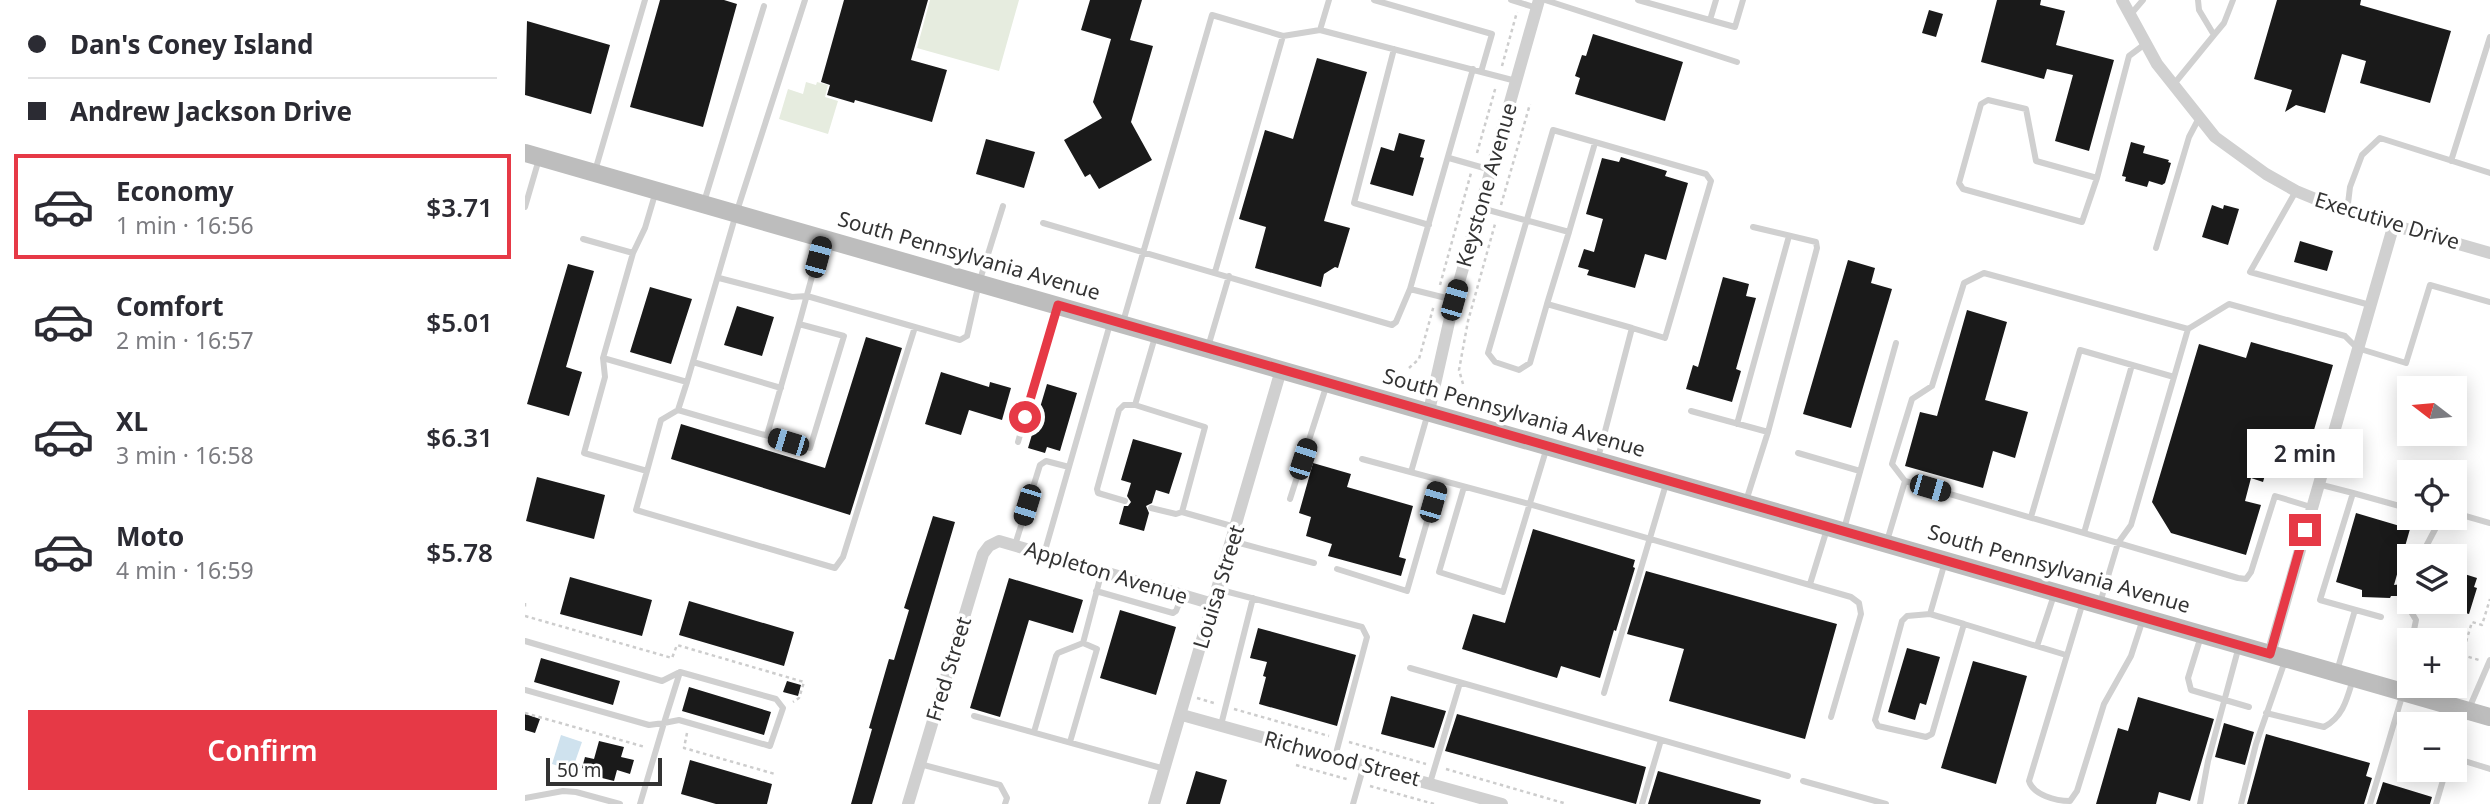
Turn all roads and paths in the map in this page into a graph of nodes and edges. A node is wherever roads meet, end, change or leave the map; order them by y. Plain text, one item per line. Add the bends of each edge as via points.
1 (645, 0) edge
2 (805, 0) edge
3 (1329, 0) edge
4 (1374, 0) edge
5 (1511, 0) edge
6 (1638, 0) edge
7 (1716, 0) edge
8 (1743, 0) edge
9 (2122, 0) edge
10 (2143, 0) edge
11 (2198, 0) edge
12 (2234, 0) edge
13 (1520, 2) junction
14 (1541, 3) edge
15 (764, 6) dead end
16 (2131, 15) junction
17 (1710, 20) junction
18 (1320, 30) junction
19 (2214, 35) junction
20 (1283, 36) junction
21 (2490, 37) edge
22 (2145, 44) junction
23 (1394, 49) junction
24 (1737, 62) dead end
25 (1473, 69) junction
26 (1481, 72) junction
27 (1499, 76) junction
28 (1516, 81) junction
29 (2173, 85) junction
30 (1530, 104) dead end
31 (2199, 118) junction
32 (1595, 143) junction
33 (532, 156) edge
34 (1449, 158) junction
35 (2451, 161) junction
36 (1474, 165) junction
37 (1492, 171) junction
38 (595, 173) junction
39 (2490, 173) edge
40 (2097, 178) junction
41 (656, 191) junction
42 (2296, 191) junction
43 (704, 204) junction
44 (1003, 205) dead end
45 (525, 207) edge
46 (1481, 208) junction
47 (2347, 212) junction
48 (1499, 213) junction
49 (736, 214) junction
50 (1527, 220) junction
51 (1043, 223) dead end
52 (2394, 224) junction
53 (1429, 225) junction
54 (1753, 227) dead end
55 (1569, 232) junction
56 (1790, 236) junction
57 (823, 238) junction
58 (583, 239) dead end
59 (2156, 248) dead end
60 (1143, 251) junction
61 (633, 253) junction
62 (2490, 253) edge
63 (1215, 272) junction
64 (1229, 276) junction
65 (719, 278) junction
66 (979, 283) junction
67 (1410, 289) junction
68 (807, 296) junction
69 (1437, 296) junction
70 (1454, 300) junction
71 (2490, 302) edge
72 (1547, 304) junction
73 (1058, 305) junction
74 (2370, 305) junction
75 (1117, 322) junction
76 (799, 324) junction
77 (915, 327) junction
78 (1632, 328) junction
79 (2188, 329) junction
80 (1156, 334) junction
81 (1896, 343) dead end
82 (2357, 348) junction
83 (1208, 349) junction
84 (603, 358) junction
85 (693, 362) junction
86 (2132, 365) junction
87 (1409, 368) dead end
88 (1281, 370) junction
89 (2174, 377) junction
90 (687, 382) junction
91 (1327, 382) junction
92 (1463, 384) dead end
93 (781, 388) junction
94 (1135, 405) junction
95 (678, 410) junction
96 (1429, 411) junction
97 (1691, 411) dead end
98 (1737, 424) junction
99 (1768, 432) junction
100 (767, 435) junction
101 (1018, 442) dead end
102 (1547, 446) junction
103 (1798, 453) dead end
104 (1362, 459) dead end
105 (1598, 460) junction
106 (1069, 467) junction
107 (647, 471) junction
108 (1860, 471) junction
109 (1411, 472) junction
110 (1439, 480) junction
111 (1667, 481) junction
112 (1905, 481) junction
113 (2318, 484) junction
114 (1464, 487) junction
115 (2353, 493) junction
116 (1290, 499) dead end
117 (1125, 501) dead end
118 (1746, 503) junction
119 (1529, 504) junction
120 (2397, 505) edge
121 (2311, 507) junction
122 (1151, 508) dead end
123 (1182, 512) junction
124 (2467, 516) edge
125 (2031, 517) junction
126 (2490, 523) edge
127 (1237, 527) junction
128 (1835, 528) junction
129 (2084, 533) junction
130 (1650, 539) junction
131 (999, 541) joint
132 (1232, 541) junction
133 (1886, 543) junction
134 (2118, 543) junction
135 (1015, 545) junction
136 (1044, 554) junction
137 (1946, 560) junction
138 (1314, 563) dead end
139 (1337, 569) dead end
140 (1102, 571) junction
141 (1810, 584) junction
142 (1217, 589) junction
143 (1096, 591) junction
144 (2054, 592) junction
145 (1182, 596) junction
146 (1253, 598) junction
147 (2490, 599) edge
148 (2091, 603) junction
149 (1213, 604) junction
150 (2355, 610) junction
151 (1930, 614) junction
152 (525, 615) edge
153 (2143, 617) junction
154 (2381, 617) dead end
155 (1964, 624) junction
156 (2202, 634) junction
157 (2467, 638) edge
158 (525, 641) edge
159 (1083, 643) junction
160 (2239, 645) junction
161 (2037, 646) junction
162 (2066, 655) junction
163 (2278, 656) junction
164 (2467, 656) edge
165 (2489, 662) edge
166 (1410, 668) dead end
167 (680, 672) junction
168 (2345, 675) junction
169 (1459, 682) junction
170 (525, 690) edge
171 (2397, 690) edge
172 (1604, 693) dead end
173 (1187, 696) junction
174 (2401, 698) edge
175 (2424, 698) edge
176 (2224, 701) junction
177 (1225, 707) junction
178 (2249, 707) dead end
179 (783, 708) junction
180 (2469, 711) junction
181 (525, 713) edge
182 (2266, 713) junction
183 (1182, 715) junction
184 (2467, 715) edge
185 (974, 716) dead end
186 (1831, 717) dead end
187 (2490, 717) edge
188 (664, 723) junction
189 (689, 723) junction
190 (1221, 725) junction
191 (1034, 732) junction
192 (1340, 739) junction
193 (1661, 740) junction
194 (1070, 742) junction
195 (647, 747) dead end
196 (1335, 757) junction
197 (2467, 762) edge
198 (920, 764) junction
199 (1364, 765) junction
200 (1435, 766) junction
201 (1165, 768) junction
202 (2490, 769) edge
203 (775, 774) dead end
204 (1789, 776) dead end
205 (1803, 781) dead end
206 (2442, 782) edge
207 (1430, 783) junction
208 (525, 798) edge
209 (1862, 801) edge
210 (621, 804) edge
211 (640, 804) edge
212 (908, 804) edge
213 (1005, 804) edge
214 (1154, 804) edge
215 (1353, 804) edge
216 (1500, 804) edge
217 (1567, 804) edge
218 (1642, 804) edge
219 (1886, 804) edge
220 (2200, 804) edge
221 (2241, 804) edge
222 (2370, 804) edge
223 (2436, 804) edge

1 - 38 lane
2 - 49 lane
3 - 18 lane
4 - 26 lane via 1492,34
5 - 13 lane
6 - 17 lane
7 - 17 lane
8 - 17 lane via 1735,27
9 - 16 street, Executive Drive
10 - 16 lane
11 - 19 lane
12 - 19 lane
13 - 14 lane
13 - 27 path
14 - 24 lane
14 - 28 street, Keystone Avenue
15 - 43 lane
16 - 22 street, Executive Drive
18 - 20 lane
18 - 23 lane
19 - 29 lane
20 - 60 lane via 1212,15
20 - 63 lane
21 - 35 lane
22 - 29 street, Executive Drive
22 - 40 lane via 2129,56
23 - 25 lane
23 - 53 lane via 1354,203
25 - 26 lane
25 - 34 lane
26 - 27 lane
27 - 28 lane
27 - 36 path
28 - 37 street, Keystone Avenue
29 - 31 street, Executive Drive
30 - 48 path
31 - 42 street, Executive Drive via 2215,137
31 - 59 lane via 2189,137
32 - 50 lane via 1553,130
32 - 55 lane
32 - 78 lane via 1706,174 1711,181 1665,338
33 - 38 main road, South Pennsylvania Avenue
33 - 45 lane
34 - 36 lane
34 - 53 lane
35 - 39 lane
35 - 47 lane via 2380,138 2362,155
36 - 37 lane
36 - 69 path
37 - 46 street, Keystone Avenue
38 - 41 main road, South Pennsylvania Avenue
40 - 40 lane via 2084,220 2079,223 1963,189 1959,183 1981,104 1988,100 2026,109 2036,161
41 - 43 main road, South Pennsylvania Avenue
41 - 61 lane
42 - 47 street, Executive Drive
42 - 74 lane via 2250,272
43 - 49 main road, South Pennsylvania Avenue
44 - 66 lane
46 - 48 lane
46 - 70 street, Keystone Avenue
47 - 52 street, Executive Drive
48 - 50 lane
48 - 92 path via 1468,321 1459,370
49 - 57 main road, South Pennsylvania Avenue
49 - 65 lane
50 - 55 lane
50 - 72 lane via 1487,353 1495,362 1519,370 1530,363
51 - 60 lane
52 - 62 street, Executive Drive
52 - 74 street
53 - 67 lane
54 - 56 lane
55 - 72 lane
56 - 98 lane
56 - 99 lane via 1816,242 1817,248
57 - 66 main road, South Pennsylvania Avenue
57 - 68 lane
58 - 61 lane
60 - 63 lane
60 - 75 lane
61 - 84 lane
63 - 64 lane
64 - 67 lane via 1392,325
64 - 83 lane
65 - 68 lane via 792,297
65 - 85 lane
66 - 73 main road, South Pennsylvania Avenue
66 - 77 lane via 967,336 960,340
67 - 69 lane
68 - 76 lane
68 - 77 lane
69 - 70 lane
69 - 87 path via 1419,359
70 - 96 street, Keystone Avenue
71 - 82 lane via 2430,285 2406,363
72 - 78 lane
73 - 75 main road, South Pennsylvania Avenue
73 - 101 lane
74 - 82 street
75 - 80 main road, South Pennsylvania Avenue
75 - 106 lane
76 - 93 lane
76 - 100 lane via 844,336 810,448
77 - 107 lane via 852,532 835,568 636,510
78 - 105 lane
79 - 82 lane via 2229,304 2345,336
79 - 89 lane
79 - 112 lane via 1978,275 1964,284 1932,386 1912,399 1892,464
80 - 83 main road, South Pennsylvania Avenue
80 - 94 lane
81 - 108 lane
82 - 113 street
83 - 88 main road, South Pennsylvania Avenue
84 - 90 lane
84 - 107 lane via 605,377 584,453
85 - 90 lane
85 - 93 lane
86 - 89 lane
86 - 125 lane via 2080,350
86 - 129 lane
88 - 91 main road, South Pennsylvania Avenue
88 - 127 street, Louisa Street
89 - 134 lane via 2131,525
90 - 95 lane
91 - 96 main road, South Pennsylvania Avenue
91 - 116 lane
93 - 100 lane
94 - 117 lane via 1119,410 1097,488 1098,493
94 - 123 lane via 1205,427
95 - 100 lane
95 - 107 lane via 661,420
96 - 102 main road, South Pennsylvania Avenue
96 - 109 lane
97 - 98 lane
98 - 99 lane
99 - 118 lane
102 - 105 main road, South Pennsylvania Avenue
102 - 119 lane
103 - 108 lane
104 - 109 lane
105 - 111 main road, South Pennsylvania Avenue
106 - 135 lane via 1046,461 1039,465
106 - 136 lane
108 - 128 lane
109 - 110 lane
110 - 114 lane
110 - 139 lane via 1408,590
111 - 118 main road, South Pennsylvania Avenue
111 - 130 lane
112 - 125 lane
112 - 133 lane
113 - 115 lane
113 - 121 street
114 - 119 lane
114 - 119 lane via 1439,572 1503,592
115 - 120 lane
115 - 150 lane via 2320,600
118 - 128 main road, South Pennsylvania Avenue
119 - 130 lane
121 - 134 lane via 2275,496 2246,579
121 - 163 street
122 - 123 lane
123 - 127 lane
124 - 126 lane
125 - 129 lane
127 - 132 street, Louisa Street
128 - 133 main road, South Pennsylvania Avenue
128 - 141 lane
129 - 134 lane
130 - 141 lane
130 - 172 lane
131 - 135 street, Appleton Avenue
131 - 198 street, Fred Street via 983,554
132 - 138 lane
132 - 142 street, Louisa Street
133 - 137 main road, South Pennsylvania Avenue
134 - 148 lane
135 - 136 street, Appleton Avenue
136 - 140 street, Appleton Avenue
137 - 144 main road, South Pennsylvania Avenue
137 - 151 lane
140 - 143 lane
140 - 145 street, Appleton Avenue
141 - 186 lane via 1851,597 1859,603 1861,614
142 - 146 lane
142 - 149 street, Louisa Street
143 - 145 lane via 1173,613
143 - 159 lane
144 - 148 main road, South Pennsylvania Avenue
144 - 161 lane
145 - 149 street, Appleton Avenue
146 - 177 lane
146 - 192 lane via 1362,627 1367,637
147 - 157 path via 2482,625 2472,622
148 - 153 main road, South Pennsylvania Avenue
148 - 162 lane
149 - 173 street, Louisa Street
150 - 154 lane
150 - 168 lane
151 - 155 lane
151 - 155 lane via 1902,621 1875,720 1878,726 1926,737 1932,734
152 - 179 path via 672,658 677,645 804,682 799,698
153 - 156 main road, South Pennsylvania Avenue
153 - 162 lane via 2131,656 2104,705 2070,801 2037,792 2029,781
155 - 161 lane
156 - 160 main road, South Pennsylvania Avenue
156 - 176 lane via 2189,686 2194,693
158 - 167 lane via 662,681
159 - 191 lane via 1056,656
159 - 194 lane via 1097,649
160 - 163 main road, South Pennsylvania Avenue
160 - 176 lane
161 - 162 lane
163 - 168 main road, South Pennsylvania Avenue
163 - 182 lane
164 - 165 path
165 - 180 lane
166 - 169 lane
167 - 179 lane via 776,699
167 - 188 lane
168 - 171 main road, South Pennsylvania Avenue
168 - 182 lane via 2342,710 2323,727
169 - 193 lane
169 - 200 lane
170 - 188 lane via 649,725
173 - 177 path
173 - 183 street, Louisa Street
174 - 222 lane
175 - 180 main road, South Pennsylvania Avenue
176 - 178 lane
176 - 220 lane
177 - 190 lane
177 - 192 path
179 - 189 lane via 770,746
180 - 184 lane
180 - 187 main road, South Pennsylvania Avenue
181 - 195 path
182 - 221 lane
183 - 190 street, Richwood Street
183 - 201 street, Louisa Street
185 - 191 lane
188 - 189 lane
188 - 211 lane
189 - 203 path via 684,748
190 - 196 street, Richwood Street
191 - 194 lane
192 - 196 lane
192 - 200 path
193 - 204 lane
193 - 218 lane
194 - 201 lane
196 - 199 street, Richwood Street
197 - 202 lane
198 - 212 street, Fred Street
198 - 213 lane via 1000,785 1007,797
199 - 207 street, Richwood Street
199 - 215 lane
200 - 207 lane
200 - 217 path
201 - 214 street, Louisa Street
205 - 209 lane
206 - 223 lane
207 - 216 street, Richwood Street
208 - 210 lane via 563,791
209 - 219 lane

